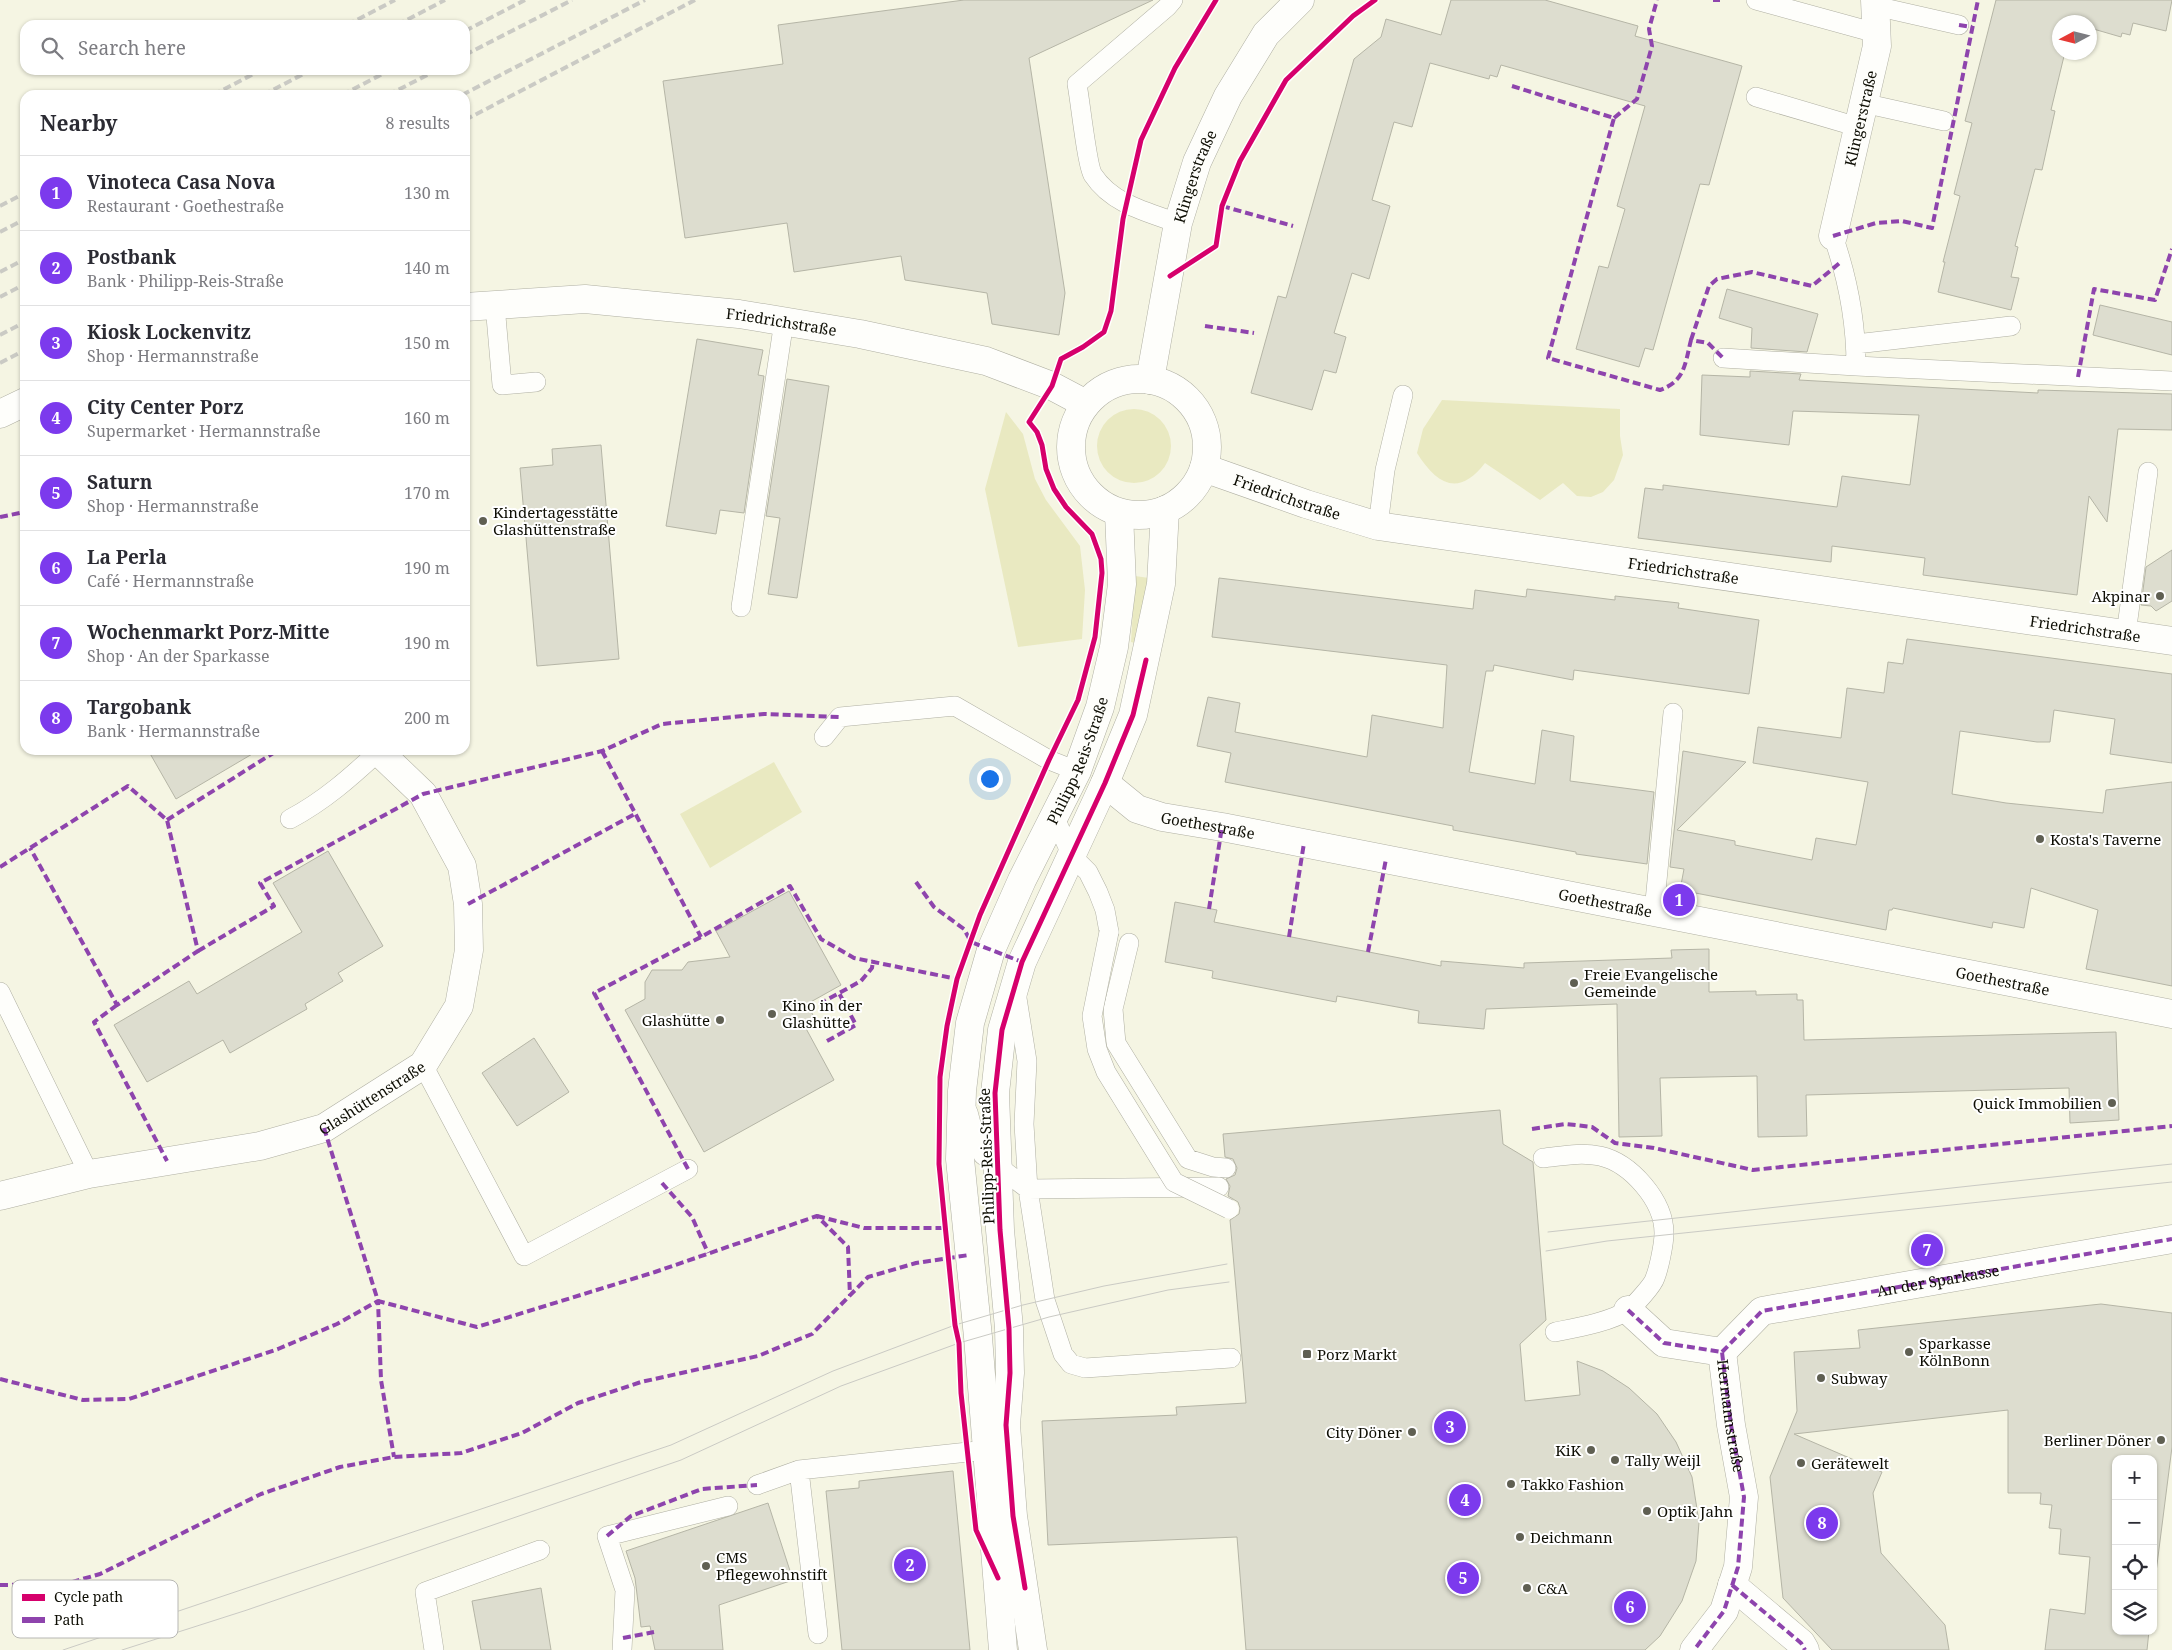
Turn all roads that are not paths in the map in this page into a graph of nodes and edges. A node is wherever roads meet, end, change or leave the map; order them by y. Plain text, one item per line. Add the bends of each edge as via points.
1 (1173, 0) edge
2 (1300, 0) edge
3 (1756, 0) edge
4 (1875, 3) edge
5 (1960, 24) dead end
6 (1876, 33) junction
7 (1756, 97) dead end
8 (1861, 115) junction
9 (1944, 120) dead end
10 (1178, 223) junction
11 (1833, 236) joint
12 (496, 305) junction
13 (470, 307) edge
14 (784, 321) junction
15 (2011, 326) dead end
16 (1856, 344) junction
17 (1723, 358) dead end
18 (1856, 366) junction
19 (1150, 380) junction
20 (2172, 381) edge
21 (536, 382) dead end
22 (1403, 395) dead end
23 (20, 404) edge
24 (1086, 404) junction
25 (0, 414) edge
26 (1204, 468) junction
27 (2148, 472) dead end
28 (1165, 510) junction
29 (1119, 512) junction
30 (1378, 526) junction
31 (742, 607) dead end
32 (2126, 634) junction
33 (2172, 641) edge
34 (1673, 713) dead end
35 (824, 737) dead end
36 (374, 755) edge
37 (382, 755) edge
38 (1077, 771) junction
39 (1105, 783) junction
40 (1054, 816) junction
41 (290, 819) dead end
42 (1072, 856) junction
43 (1654, 912) junction
44 (1129, 943) dead end
45 (1015, 985) junction
46 (0, 992) edge
47 (2172, 1014) edge
48 (423, 1066) junction
49 (962, 1091) junction
50 (1543, 1158) dead end
51 (997, 1168) junction
52 (1226, 1168) dead end
53 (688, 1169) dead end
54 (89, 1174) junction
55 (1219, 1187) dead end
56 (1028, 1189) junction
57 (0, 1196) edge
58 (1229, 1209) dead end
59 (2172, 1239) edge
60 (1628, 1310) junction
61 (1555, 1332) dead end
62 (1722, 1352) junction
63 (1231, 1358) dead end
64 (987, 1450) junction
65 (799, 1470) junction
66 (757, 1484) dead end
67 (728, 1506) dead end
68 (540, 1550) dead end
69 (1732, 1585) junction
70 (818, 1634) dead end
71 (434, 1650) edge
72 (622, 1650) edge
73 (1003, 1650) edge
74 (1033, 1650) edge
75 (1694, 1650) edge
76 (1805, 1650) edge

1 - 10 lane via 1077,84 1092,173 1113,196 1126,204
2 - 10 street, Klingerstraße via 1266,34 1228,96 1197,162
3 - 6 lane
4 - 5 lane
4 - 6 street, Klingerstraße
6 - 8 street, Klingerstraße via 1877,46
7 - 8 lane
8 - 9 lane
8 - 11 street, Klingerstraße
10 - 19 street, Klingerstraße
11 - 16 lane via 1842,261
12 - 13 street, Friedrichstraße
12 - 14 street, Friedrichstraße via 585,299
12 - 21 lane via 502,385
14 - 24 street, Friedrichstraße via 986,361 1052,386
14 - 31 lane
15 - 16 lane
16 - 18 lane
17 - 18 lane
18 - 20 lane
19 - 24 street via 1114,383
19 - 26 street via 1180,393 1201,419 1206,435
22 - 30 lane via 1385,470
23 - 25 street
24 - 29 street via 1075,424 1070,445 1073,467 1083,487 1099,503
26 - 28 street via 1182,500
26 - 30 street, Friedrichstraße
27 - 32 lane
28 - 29 street via 1142,515
28 - 39 street, Philipp-Reis-Straße via 1161,584 1146,660 1132,715
29 - 38 street, Philipp-Reis-Straße via 1122,584 1114,647 1100,707
30 - 32 street, Friedrichstraße
32 - 33 street, Friedrichstraße
34 - 43 lane
35 - 38 lane via 840,717 955,706 1049,760
36 - 41 lane via 346,782
37 - 48 street, Glashüttenstraße via 423,794 462,866 468,904 469,950 459,1006
38 - 40 street, Philipp-Reis-Straße
39 - 42 street, Philipp-Reis-Straße
39 - 43 street, Goethestraße via 1137,809 1162,817
40 - 42 lane
40 - 49 street, Philipp-Reis-Straße via 991,950 970,1023
42 - 45 street, Philipp-Reis-Straße via 1022,962
42 - 58 lane, bridge via 1088,872 1106,910 1109,932 1092,1016 1097,1049 1106,1072 1174,1182
43 - 47 street, Goethestraße
44 - 52 lane via 1113,1009 1116,1042 1188,1159
45 - 51 street, Philipp-Reis-Straße via 1002,1030 995,1093
45 - 56 lane via 1027,1061 1024,1124
46 - 54 lane
48 - 53 lane via 524,1256
48 - 54 street, Glashüttenstraße via 324,1128 260,1146
49 - 51 lane via 975,1139 983,1155
49 - 64 street, Philipp-Reis-Straße via 960,1159
50 - 60 lane via 1578,1153 1601,1156 1630,1170 1646,1185 1662,1218 1664,1234 1655,1280
51 - 56 lane
51 - 74 street, Philipp-Reis-Straße via 1009,1328 1006,1425 1013,1516
54 - 57 street, Glashüttenstraße
55 - 56 lane
56 - 63 lane via 1045,1300 1063,1354 1071,1364 1085,1368
59 - 62 street, An der Sparkasse via 1762,1311
60 - 61 lane via 1593,1325
60 - 62 street, Hermannstraße via 1664,1342
62 - 69 street, Hermannstraße via 1744,1497 1738,1567
64 - 65 lane
64 - 73 street, Philipp-Reis-Straße
65 - 66 lane
65 - 70 lane
67 - 72 lane via 607,1536 625,1590
68 - 71 lane via 425,1592
69 - 75 street, Hermannstraße via 1724,1611
69 - 76 street via 1801,1643

